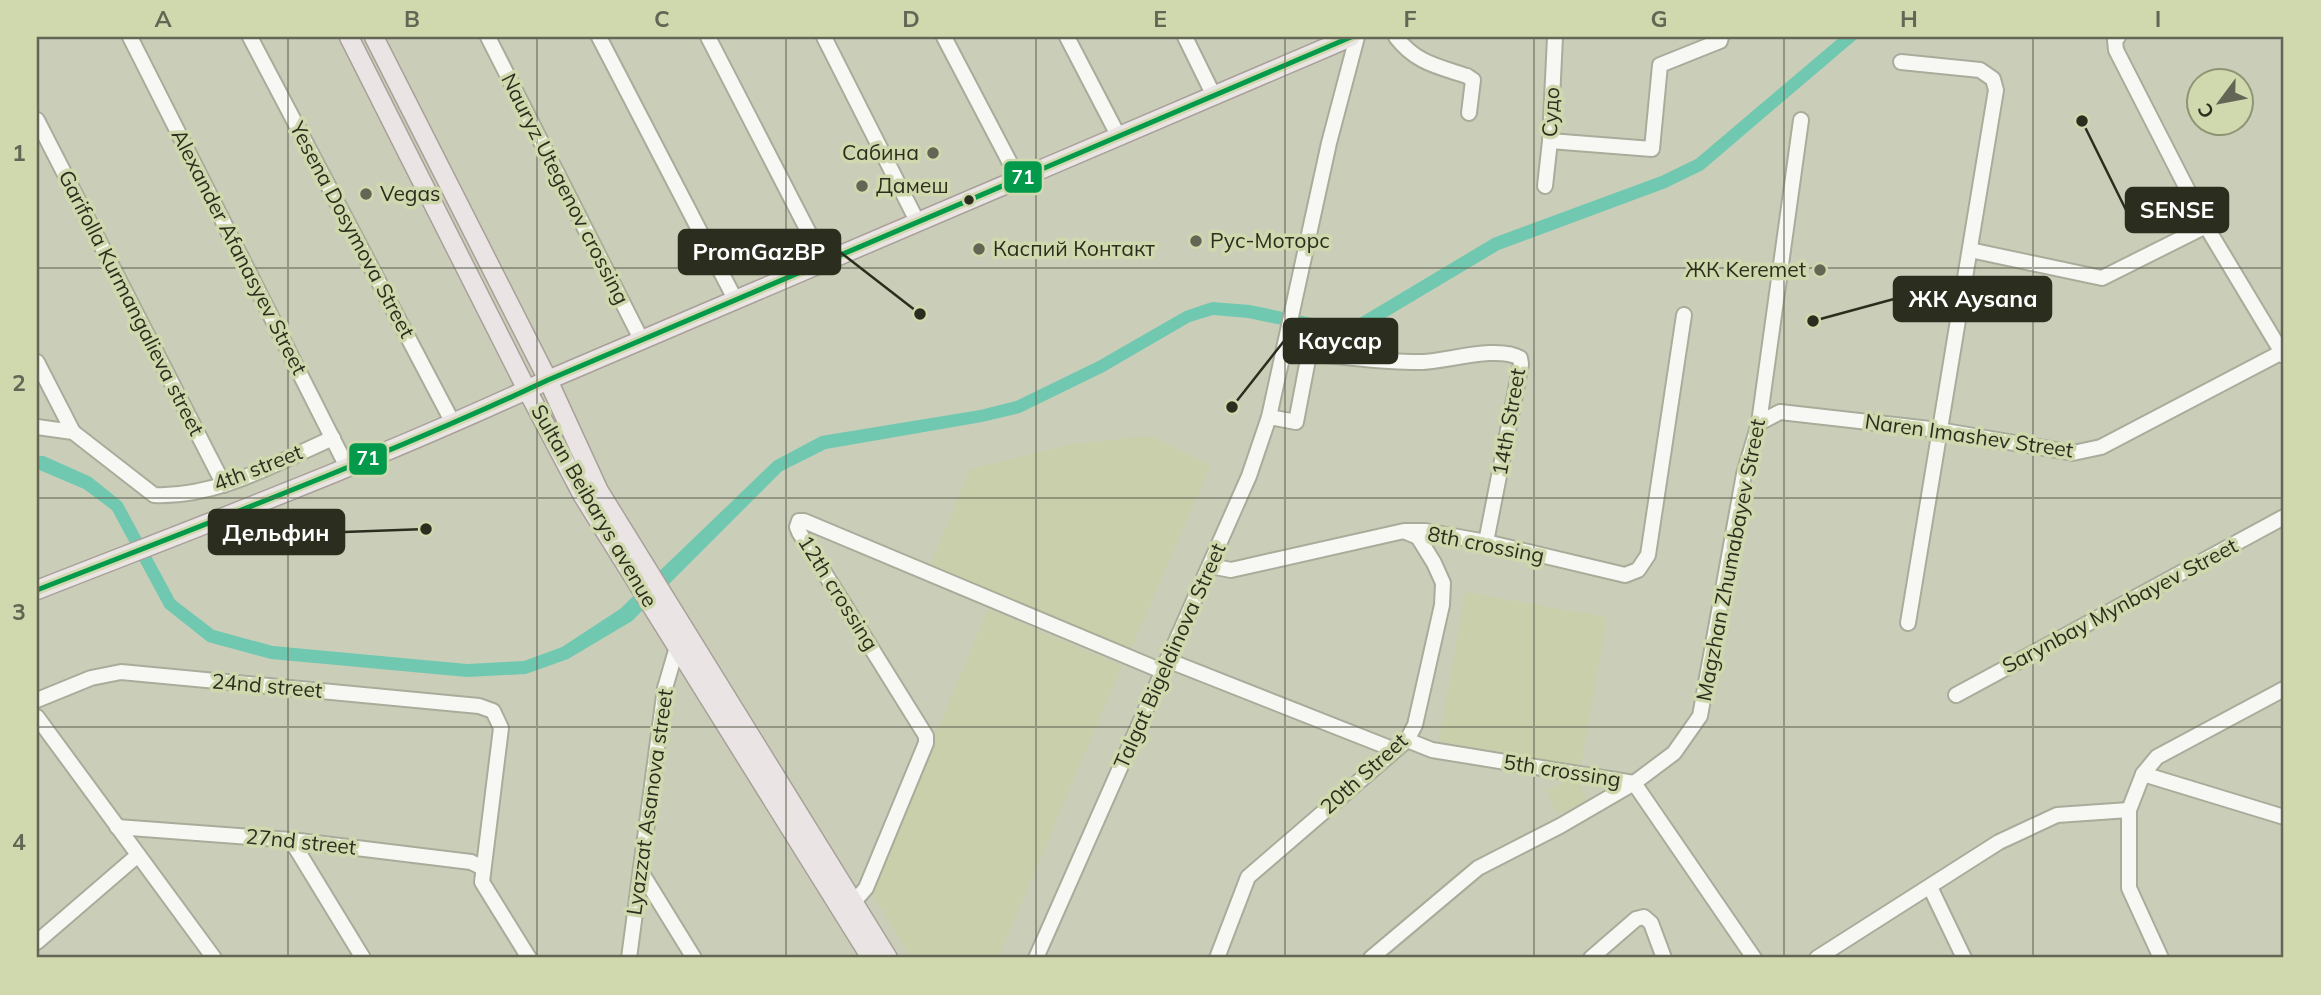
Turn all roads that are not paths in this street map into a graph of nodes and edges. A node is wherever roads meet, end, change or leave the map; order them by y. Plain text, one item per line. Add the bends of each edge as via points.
1 (130, 37) edge
2 (250, 37) edge
3 (349, 37) edge
4 (374, 37) edge
5 (488, 37) edge
6 (599, 37) edge
7 (708, 37) edge
8 (824, 37) edge
9 (944, 37) edge
10 (1067, 37) edge
11 (1185, 37) edge
12 (1351, 37) edge
13 (1357, 37) edge
14 (1396, 37) edge
15 (1555, 37) edge
16 (1720, 37) edge
17 (2118, 37) edge
18 (1901, 62) dead end
19 (1214, 96) junction
20 (1469, 113) dead end
21 (37, 120) edge
22 (1801, 120) dead end
23 (1119, 137) junction
24 (1550, 141) junction
25 (1019, 180) junction
26 (1545, 186) dead end
27 (918, 223) junction
28 (2206, 226) junction
29 (1970, 250) junction
30 (825, 264) junction
31 (736, 301) junction
32 (1684, 315) dead end
33 (642, 341) junction
34 (2284, 353) edge
35 (536, 357) junction
36 (37, 362) edge
37 (574, 369) junction
38 (518, 372) junction
39 (548, 380) junction
40 (527, 390) junction
41 (504, 401) junction
42 (562, 411) junction
43 (541, 416) junction
44 (1269, 416) junction
45 (1759, 423) junction
46 (453, 424) junction
47 (37, 427) edge
48 (1939, 430) junction
49 (73, 432) junction
50 (333, 438) junction
51 (346, 467) junction
52 (224, 485) junction
53 (2284, 517) edge
54 (1404, 531) junction
55 (1486, 542) junction
56 (1210, 566) junction
57 (37, 590) edge
58 (1908, 623) dead end
59 (677, 647) junction
60 (1165, 666) junction
61 (2284, 689) edge
62 (1956, 695) dead end
63 (37, 700) edge
64 (37, 718) edge
65 (1401, 745) junction
66 (2143, 774) junction
67 (1634, 783) junction
68 (2129, 810) junction
69 (2284, 817) edge
70 (117, 827) junction
71 (290, 840) junction
72 (138, 855) junction
73 (483, 868) junction
74 (640, 872) junction
75 (1930, 887) junction
76 (853, 903) junction
77 (37, 942) edge
78 (214, 958) edge
79 (363, 958) edge
80 (529, 958) edge
81 (629, 958) edge
82 (694, 958) edge
83 (871, 958) edge
84 (888, 958) edge
85 (1036, 958) edge
86 (1217, 958) edge
87 (1371, 958) edge
88 (1591, 958) edge
89 (1664, 958) edge
90 (1754, 958) edge
91 (1817, 958) edge
92 (1964, 958) edge
93 (2161, 958) edge

1 - 50 street, Alexander Afanasyev Street
2 - 46 street, Yesena Dosymova Street
3 - 38 main road, Sultan Beibarys avenue
4 - 35 main road, Sultan Beibarys avenue
5 - 33 street, Nauryz Utegenov crossing
6 - 31 street
7 - 30 street
8 - 27 street
9 - 25 street
10 - 23 street
11 - 19 street
12 - 19 main road
13 - 44 street, Talgat Bigeldinova Street
14 - 20 street via 1421,61 1473,80
15 - 24 street, Судо
16 - 24 street via 1720,41 1660,65 1652,149
17 - 28 street via 2116,50
18 - 29 street via 1980,69 1993,79 1996,90
19 - 23 main road
21 - 52 street, Garifolla Kurmangalieva street
22 - 45 street, Magzhan Zhumabayev Street
23 - 25 main road
24 - 26 street, Судо
25 - 27 main road
27 - 30 main road
28 - 29 street via 2102,278
28 - 34 street
29 - 48 street
30 - 31 main road
31 - 33 main road
32 - 55 street, 8th crossing via 1648,555 1639,570 1625,575
33 - 37 main road
34 - 48 street, Naren Imashev Street via 2101,447 2073,453
35 - 37 main road via 553,371
35 - 39 main road, Sultan Beibarys avenue
36 - 49 street
37 - 39 main road
37 - 42 main road via 562,386
38 - 40 main road, Sultan Beibarys avenue
38 - 41 main road via 516,387
39 - 40 main road
39 - 42 main road, Sultan Beibarys avenue
40 - 41 main road
40 - 43 main road, Sultan Beibarys avenue
41 - 43 main road via 525,403
41 - 46 main road
42 - 76 main road, Sultan Beibarys avenue via 599,491
43 - 59 main road, Sultan Beibarys avenue via 583,496
44 - 55 street, 14th Street via 1296,422 1309,354 1423,362 1515,355 1521,363
44 - 56 street, Talgat Bigeldinova Street
45 - 48 street, Naren Imashev Street via 1780,412
45 - 67 street, Magzhan Zhumabayev Street via 1744,474 1700,716 1674,753
46 - 51 main road
47 - 49 street, 4th street
48 - 58 street
49 - 52 street, 4th street via 155,495
50 - 51 street, Alexander Afanasyev Street
50 - 52 street, 4th street
51 - 57 main road
53 - 62 street, Sarynbay Mynbayev Street
54 - 55 street, 8th crossing
54 - 56 street, 8th crossing via 1231,569
54 - 65 street, 20th Street via 1418,537 1443,583 1415,725
56 - 60 street, Talgat Bigeldinova Street
59 - 74 street, Lyazzat Asanova street via 665,688
59 - 83 main road, Sultan Beibarys avenue
60 - 65 street, 5th crossing
60 - 76 street, 12th crossing via 799,521 799,532 926,736 866,888
60 - 85 street, Talgat Bigeldinova Street
61 - 66 street via 2157,757
63 - 73 street, 24nd street via 91,678 121,672 479,706 493,711 501,727
64 - 70 street
65 - 67 street, 5th crossing
65 - 86 street, 20th Street via 1248,877
66 - 68 street
66 - 69 street
67 - 87 street, Magzhan Zhumabayev Street via 1478,868
67 - 90 street, 5th crossing
68 - 75 street via 2057,815 1999,842
68 - 93 street via 2129,888
70 - 71 street, 27nd street
70 - 72 street
71 - 73 street, 27nd street via 471,862
71 - 79 street
72 - 77 street
72 - 78 street
73 - 80 street via 482,882
74 - 81 street, Lyazzat Asanova street
74 - 82 street
75 - 91 street
75 - 92 street
76 - 84 main road, Sultan Beibarys avenue
88 - 89 street via 1644,917 1651,923

